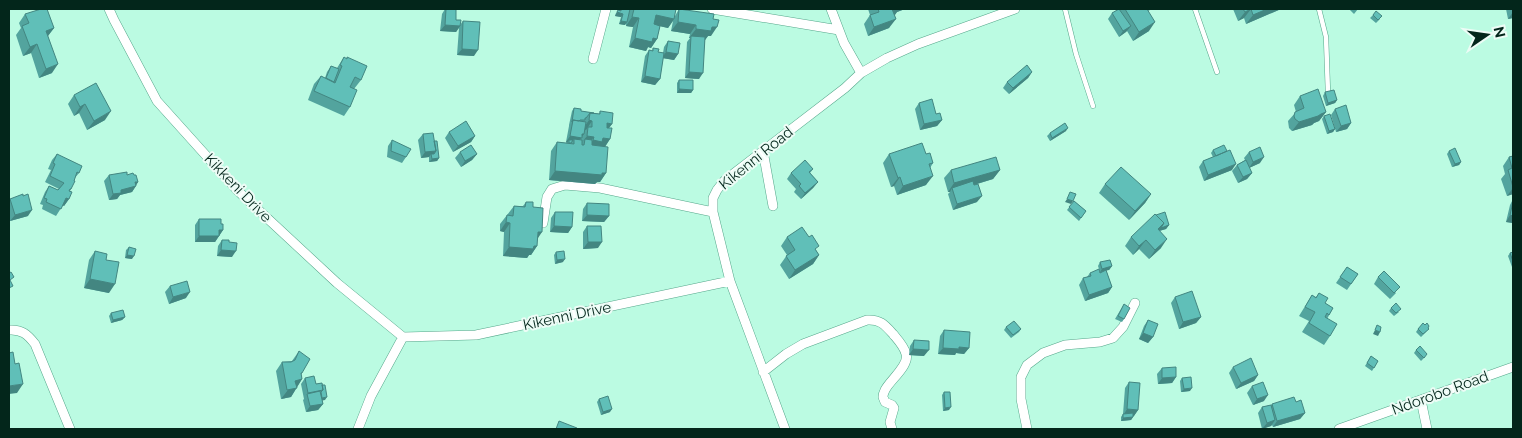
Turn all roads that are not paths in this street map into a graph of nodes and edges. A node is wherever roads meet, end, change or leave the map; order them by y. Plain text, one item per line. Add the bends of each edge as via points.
1 (110, 9) edge
2 (606, 9) edge
3 (712, 9) edge
4 (831, 9) edge
5 (1015, 9) edge
6 (1065, 9) edge
7 (1195, 9) edge
8 (1319, 9) edge
9 (1001, 11) edge
10 (839, 30) junction
11 (593, 59) dead end
12 (1217, 72) dead end
13 (861, 73) junction
14 (1328, 94) edge
15 (1094, 106) dead end
16 (763, 151) junction
17 (773, 206) dead end
18 (713, 212) junction
19 (544, 223) edge
20 (730, 281) junction
21 (1135, 303) dead end
22 (9, 330) edge
23 (404, 337) junction
24 (1513, 367) edge
25 (763, 372) junction
26 (1421, 400) junction
27 (70, 429) edge
28 (358, 429) edge
29 (785, 429) edge
30 (892, 429) edge
31 (1027, 429) edge
32 (1339, 429) edge
33 (1427, 429) edge

1 - 23 street, Kikkeni Drive via 157,101 237,190 337,283
2 - 11 street
3 - 10 street
4 - 10 street
5 - 9 street, Kikenni Road
6 - 15 lane
7 - 12 lane
8 - 14 lane via 1326,38
9 - 13 street, Kikenni Road via 918,44
10 - 13 street
13 - 16 street, Kikenni Road
16 - 17 street
16 - 18 street, Kikenni Road via 724,181 713,198
18 - 19 street via 600,188 565,185 552,190 547,197
18 - 20 street, Kikenni Road
20 - 23 street, Kikenni Drive via 476,335
20 - 25 street, Kikenni Road
21 - 31 street via 1123,327 1113,338 1065,345 1027,365 1021,377 1021,399
22 - 27 street via 27,334 35,344
23 - 28 street via 371,396
24 - 26 street, Ndorobo Road
25 - 29 street, Kikenni Road
25 - 30 street via 803,344 867,320 881,322 907,355 883,397 894,408 890,422
26 - 32 street, Ndorobo Road
26 - 33 street

